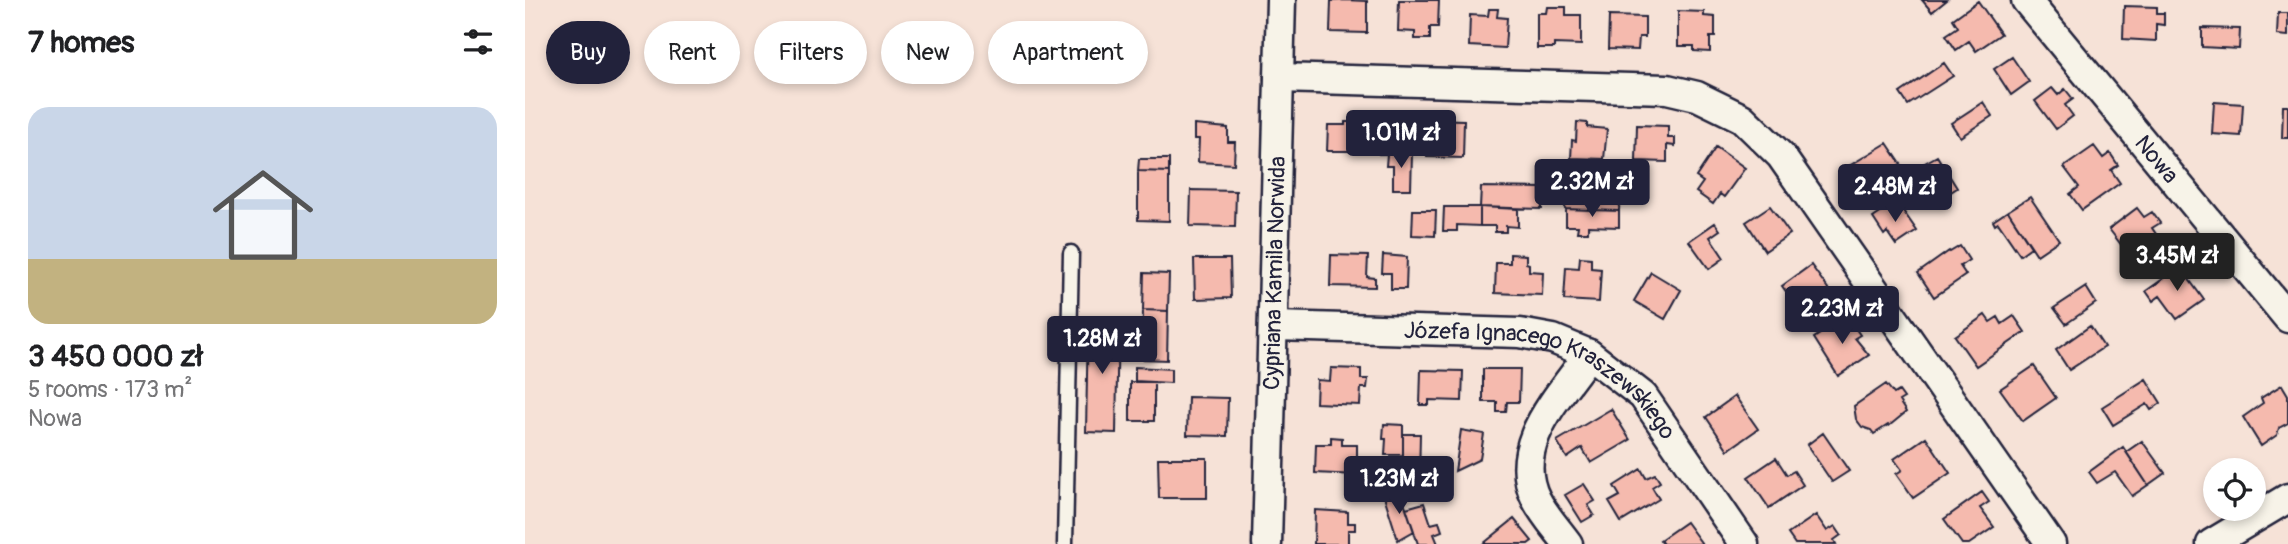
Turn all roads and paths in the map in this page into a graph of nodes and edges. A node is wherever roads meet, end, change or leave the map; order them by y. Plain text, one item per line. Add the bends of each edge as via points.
1 (1281, 0) edge
2 (2026, 0) edge
3 (1279, 78) junction
4 (1071, 253) dead end
5 (2288, 317) edge
6 (1275, 326) junction
7 (1589, 354) junction
8 (2288, 498) edge
9 (1065, 544) edge
10 (1267, 544) edge
11 (1568, 544) edge
12 (1744, 544) edge
13 (2051, 544) edge
14 (2211, 544) edge

1 - 3 street, Cypriana Kamila Norwida
2 - 5 street, Nowa
3 - 6 street, Cypriana Kamila Norwida
3 - 13 street via 1667,89 1697,96 1742,118 1781,156
4 - 9 lane
6 - 7 street, Józefa Ignacego Kraszewskiego via 1520,333 1553,339
6 - 10 street, Cypriana Kamila Norwida
7 - 11 street via 1538,427 1528,462 1537,500
7 - 12 street, Józefa Ignacego Kraszewskiego via 1643,396
8 - 14 street

